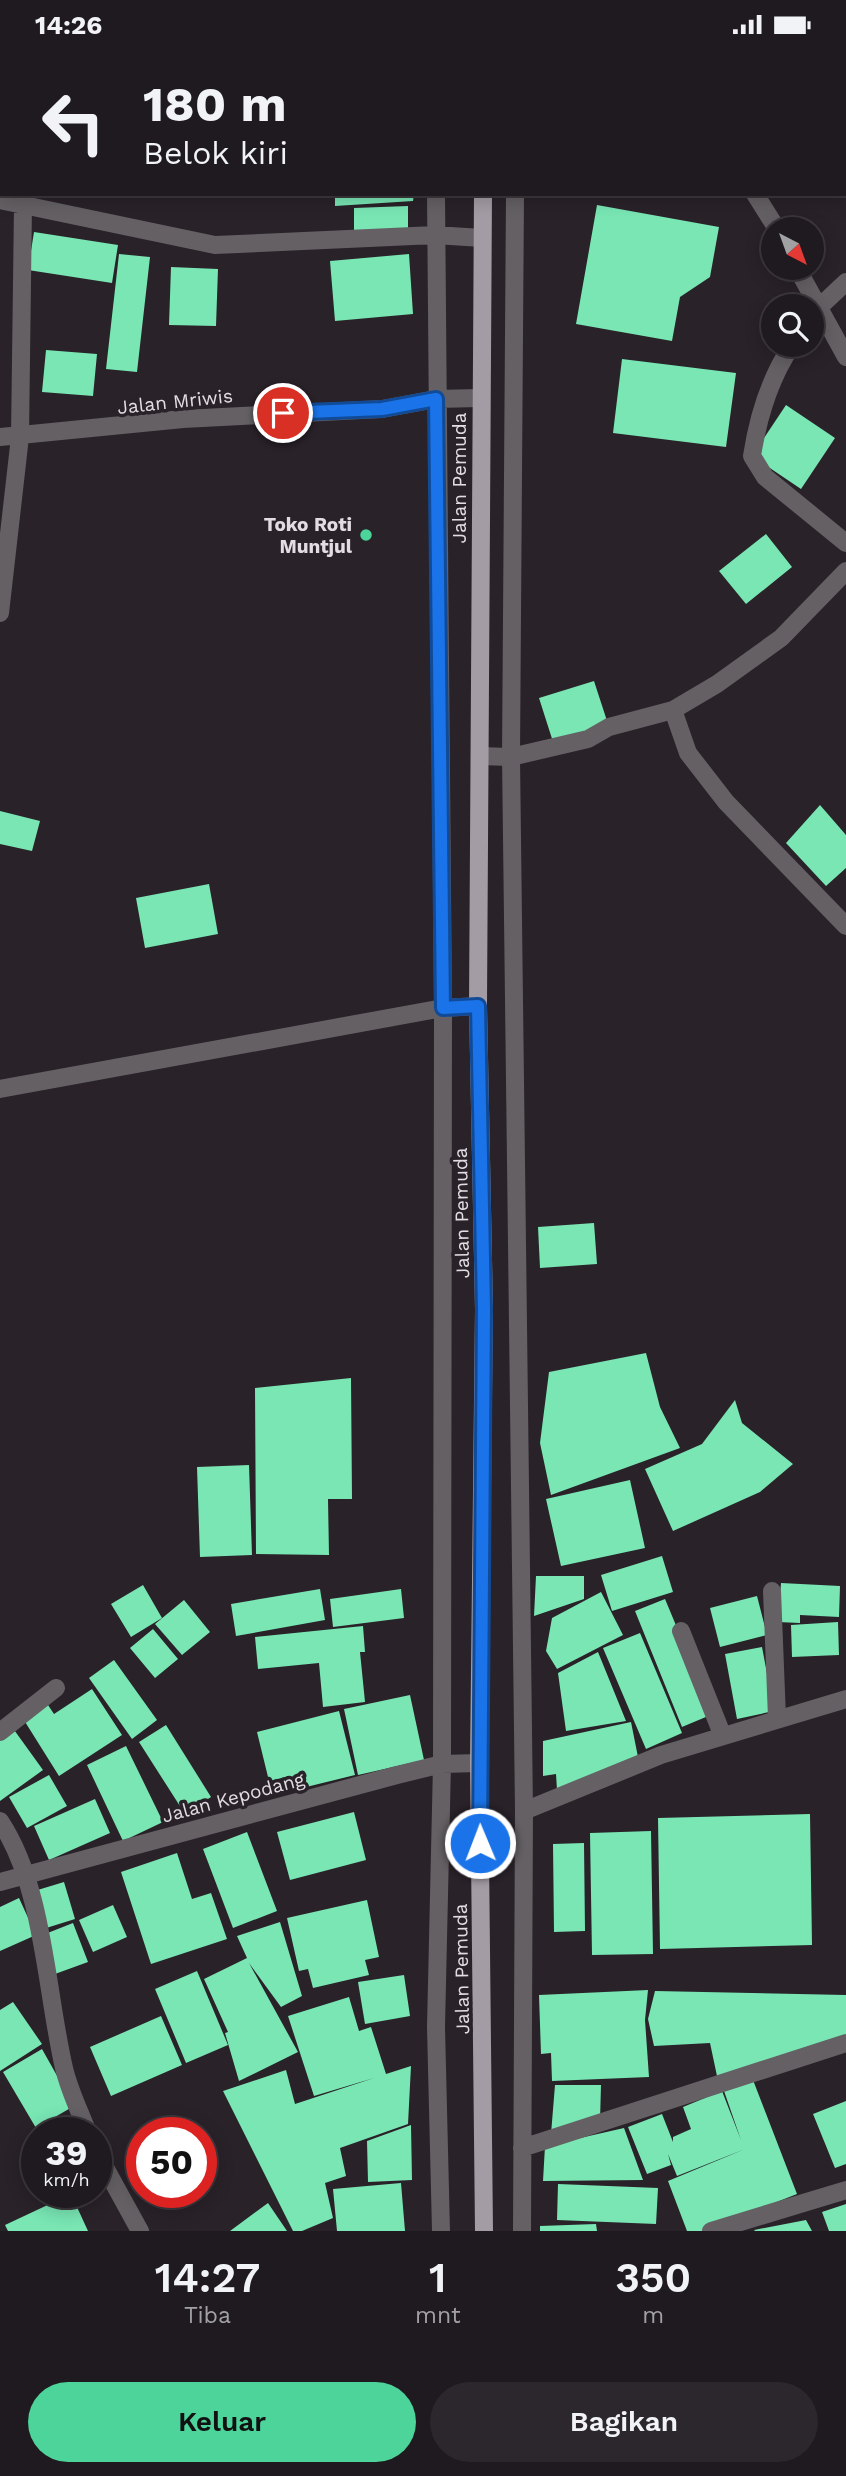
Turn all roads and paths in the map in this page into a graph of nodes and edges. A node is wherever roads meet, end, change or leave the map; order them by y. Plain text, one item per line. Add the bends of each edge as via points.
1 (436, 196) edge
2 (483, 196) edge
3 (515, 196) edge
4 (756, 196) edge
5 (0, 199) edge
6 (23, 205) junction
7 (769, 217) edge
8 (435, 236) junction
9 (482, 238) junction
10 (846, 282) edge
11 (824, 302) edge
12 (824, 314) edge
13 (784, 357) edge
14 (846, 357) edge
15 (480, 398) junction
16 (436, 399) junction
17 (0, 437) edge
18 (20, 437) junction
19 (846, 543) edge
20 (846, 571) edge
21 (0, 613) edge
22 (673, 710) junction
23 (480, 756) junction
24 (511, 757) junction
25 (846, 926) edge
26 (478, 1006) junction
27 (443, 1008) junction
28 (0, 1089) edge
29 (772, 1591) dead end
30 (681, 1631) dead end
31 (56, 1688) dead end
32 (846, 1699) edge
33 (777, 1718) junction
34 (0, 1732) edge
35 (722, 1734) junction
36 (479, 1763) junction
37 (442, 1764) junction
38 (524, 1811) junction
39 (0, 1821) edge
40 (26, 1874) junction
41 (0, 1882) edge
42 (846, 2043) edge
43 (82, 2117) edge
44 (522, 2148) junction
45 (112, 2180) edge
46 (846, 2190) edge
47 (140, 2231) edge
48 (441, 2231) edge
49 (484, 2231) edge
50 (522, 2231) edge
51 (711, 2231) edge

1 - 8 street
2 - 9 main road, Jalan Pemuda
3 - 24 street
4 - 7 street
5 - 6 street
6 - 8 street via 215,245
6 - 18 street
8 - 9 street
8 - 16 street
9 - 15 main road, Jalan Pemuda
10 - 11 street
12 - 14 street
13 - 19 street via 762,411 752,456 765,477
15 - 16 street, Jalan Mriwis
15 - 23 main road, Jalan Pemuda
16 - 18 street, Jalan Mriwis via 382,409 183,419
16 - 27 street
17 - 18 street, Jalan Mriwis
18 - 21 street
20 - 22 street via 781,638
22 - 24 street via 609,727 588,739
22 - 25 street via 688,754 726,802
23 - 24 street
23 - 26 main road, Jalan Pemuda
24 - 38 street
26 - 27 street
26 - 36 main road, Jalan Pemuda via 484,1309
27 - 28 street
27 - 37 street
29 - 33 street
30 - 35 street
31 - 34 street
32 - 33 street
33 - 35 street
35 - 38 street
36 - 37 street, Jalan Kepodang
36 - 49 main road, Jalan Pemuda
37 - 40 street, Jalan Kepodang
37 - 48 street via 436,2027
38 - 44 street
39 - 40 street
40 - 41 street, Jalan Kepodang
40 - 43 street via 64,2071
42 - 44 street
44 - 50 street
45 - 47 street
46 - 51 street

